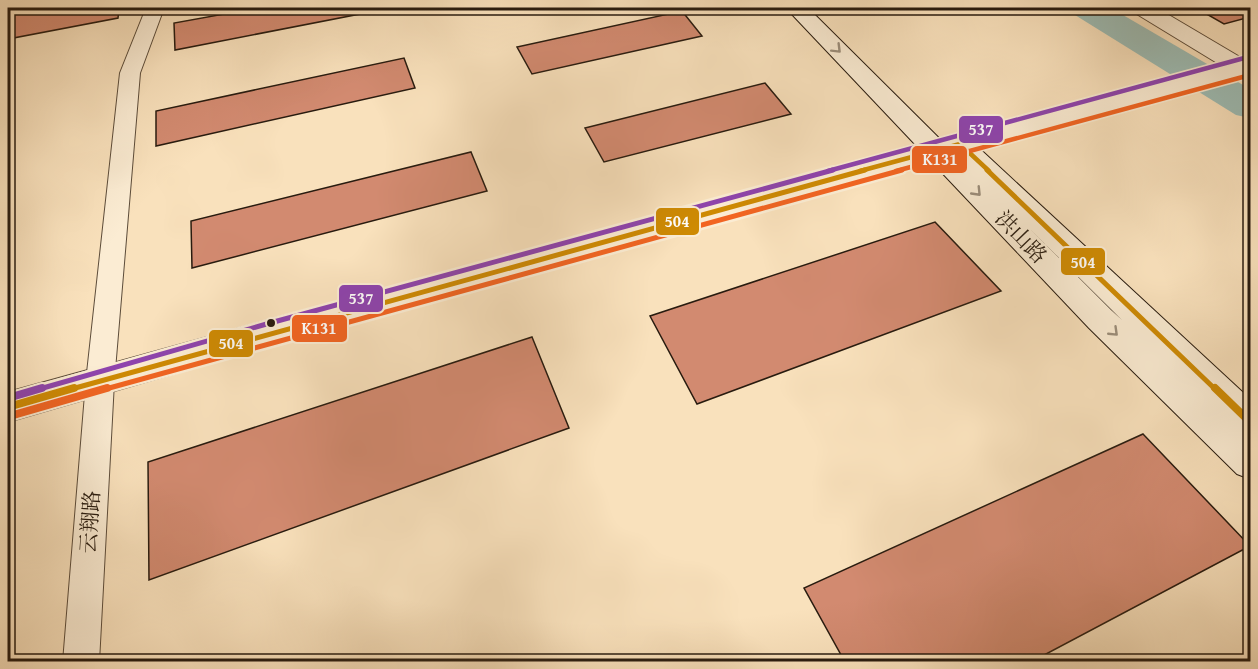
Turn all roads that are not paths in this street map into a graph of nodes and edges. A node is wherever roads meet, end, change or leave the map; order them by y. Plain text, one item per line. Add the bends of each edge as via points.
1 (155, 8) edge
2 (796, 8) edge
3 (821, 8) edge
4 (1143, 8) edge
5 (1246, 67) edge
6 (948, 147) junction
7 (100, 382) junction
8 (8, 407) edge
9 (1251, 422) edge
10 (1251, 462) edge
11 (81, 662) edge

1 - 7 street, 云翔路 via 130,73
2 -> 6 street, 洪山路
3 - 6 street, 洪山路
4 - 5 street
5 - 6 street
6 - 7 street
6 - 9 street, 洪山路
6 -> 10 street, 洪山路 via 1100,319
7 - 8 street
7 - 11 street, 云翔路

